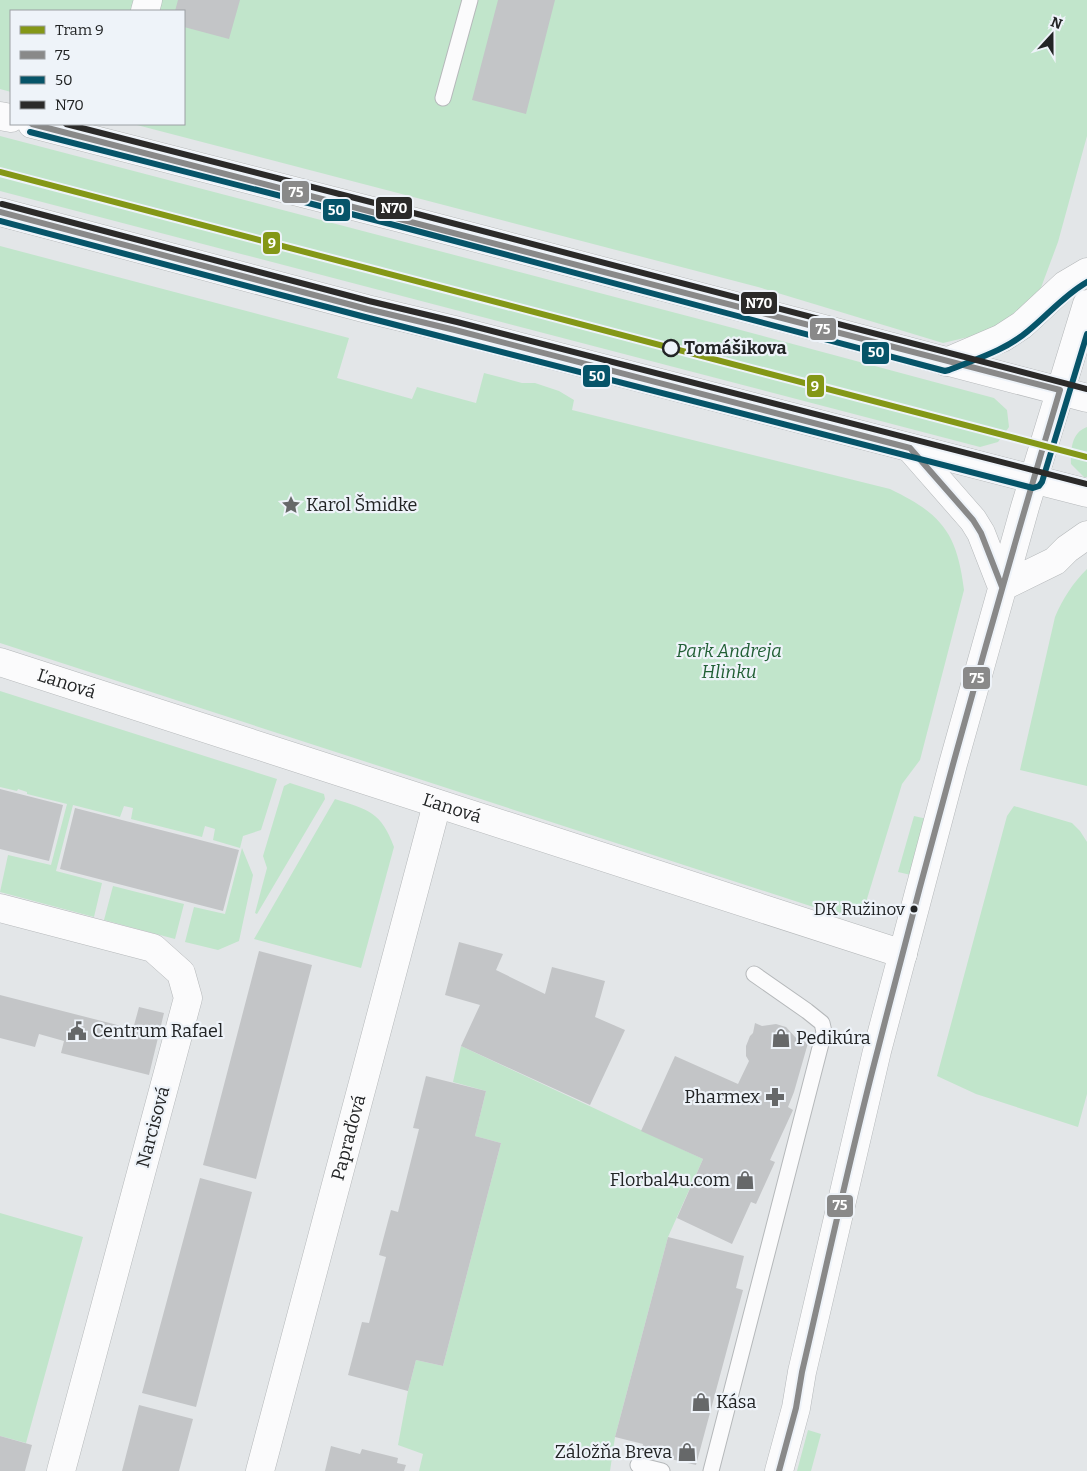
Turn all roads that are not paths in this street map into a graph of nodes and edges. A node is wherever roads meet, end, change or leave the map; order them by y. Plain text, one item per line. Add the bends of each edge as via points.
1 (470, 0) edge
2 (443, 98) dead end
3 (36, 125) edge
4 (0, 212) edge
5 (1087, 272) edge
6 (1087, 304) edge
7 (946, 362) junction
8 (1060, 390) junction
9 (1087, 398) edge
10 (910, 448) junction
11 (1034, 478) junction
12 (1087, 493) edge
13 (1087, 535) edge
14 (1002, 587) junction
15 (0, 662) edge
16 (437, 804) junction
17 (0, 908) edge
18 (903, 954) junction
19 (754, 974) dead end
20 (638, 1465) dead end
21 (61, 1471) edge
22 (260, 1471) edge
23 (662, 1471) edge
24 (711, 1471) edge
25 (779, 1471) edge

1 - 2 lane
3 - 7 street
4 - 10 street
5 - 7 street via 1064,285 1002,338
6 - 8 street
7 - 8 street
8 - 9 street
8 - 11 street
10 - 11 street
10 - 14 street via 973,520
11 - 12 street
11 - 14 street
13 - 14 street via 1055,561
14 - 18 street
15 - 16 street, Ľanová
16 - 18 street, Ľanová
16 - 22 street, Papraďová
17 - 21 street, Narcisová via 153,948 181,973 188,998
18 - 25 street
19 - 24 lane via 822,1023 824,1032
20 - 23 lane

